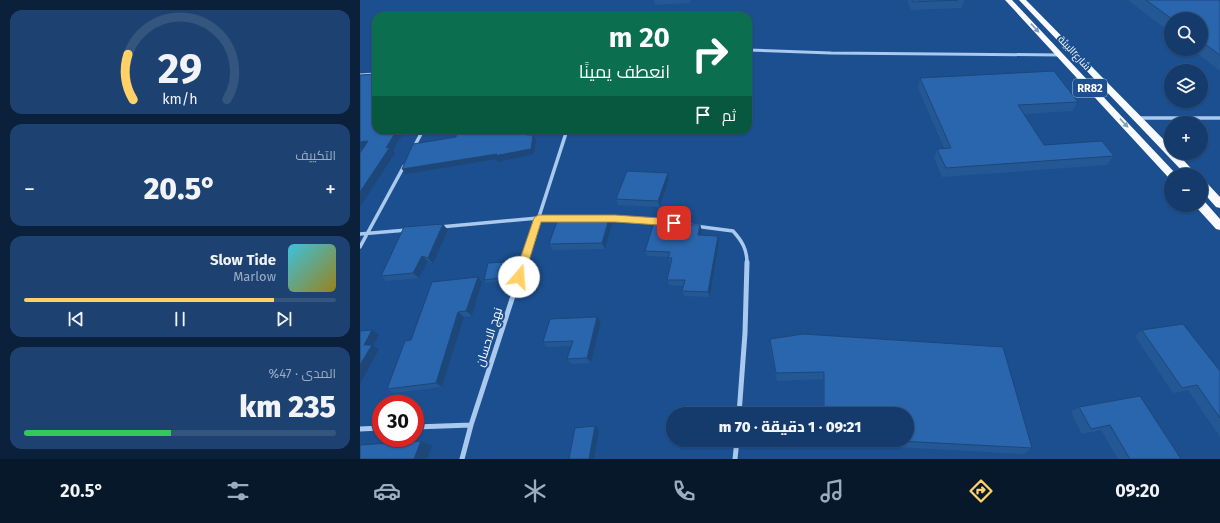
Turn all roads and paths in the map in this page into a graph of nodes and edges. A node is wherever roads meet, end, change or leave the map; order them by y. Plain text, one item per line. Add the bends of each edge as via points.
1 (1008, 0) edge
2 (1022, 0) edge
3 (752, 50) edge
4 (1059, 55) junction
5 (372, 74) edge
6 (360, 75) edge
7 (1138, 118) junction
8 (1220, 118) edge
9 (421, 134) edge
10 (566, 134) edge
11 (1164, 146) edge
12 (412, 151) edge
13 (1178, 160) edge
14 (404, 164) edge
15 (1165, 168) edge
16 (1185, 168) edge
17 (1208, 191) edge
18 (1220, 204) edge
19 (1207, 212) edge
20 (538, 218) junction
21 (569, 218) edge
22 (600, 218) edge
23 (1220, 226) edge
24 (437, 227) edge
25 (414, 229) edge
26 (368, 233) junction
27 (360, 234) edge
28 (360, 247) edge
29 (740, 407) edge
30 (471, 425) junction
31 (424, 427) edge
32 (372, 428) edge
33 (360, 429) edge
34 (736, 447) edge
35 (462, 459) edge
36 (735, 459) edge

1 -> 4 highway, شارع البيئة / RR82
2 - 7 highway, شارع البيئة / RR82
3 - 4 street
4 -> 15 highway, شارع البيئة / RR82
5 - 6 street
7 - 8 street
7 - 11 highway, شارع البيئة / RR82
9 - 12 street
10 - 20 street, نهج الاحسان
13 - 16 highway, شارع البيئة / RR82
14 - 26 street
17 - 18 highway
19 - 23 highway
20 - 21 street
20 - 24 street
20 - 30 street, نهج الاحسان
22 - 29 street via 674,223 733,231 743,242 747,256
25 - 26 street
26 - 27 street
26 - 28 street
30 - 31 street
30 - 35 street, نهج الاحسان
32 - 33 street
34 - 36 street

